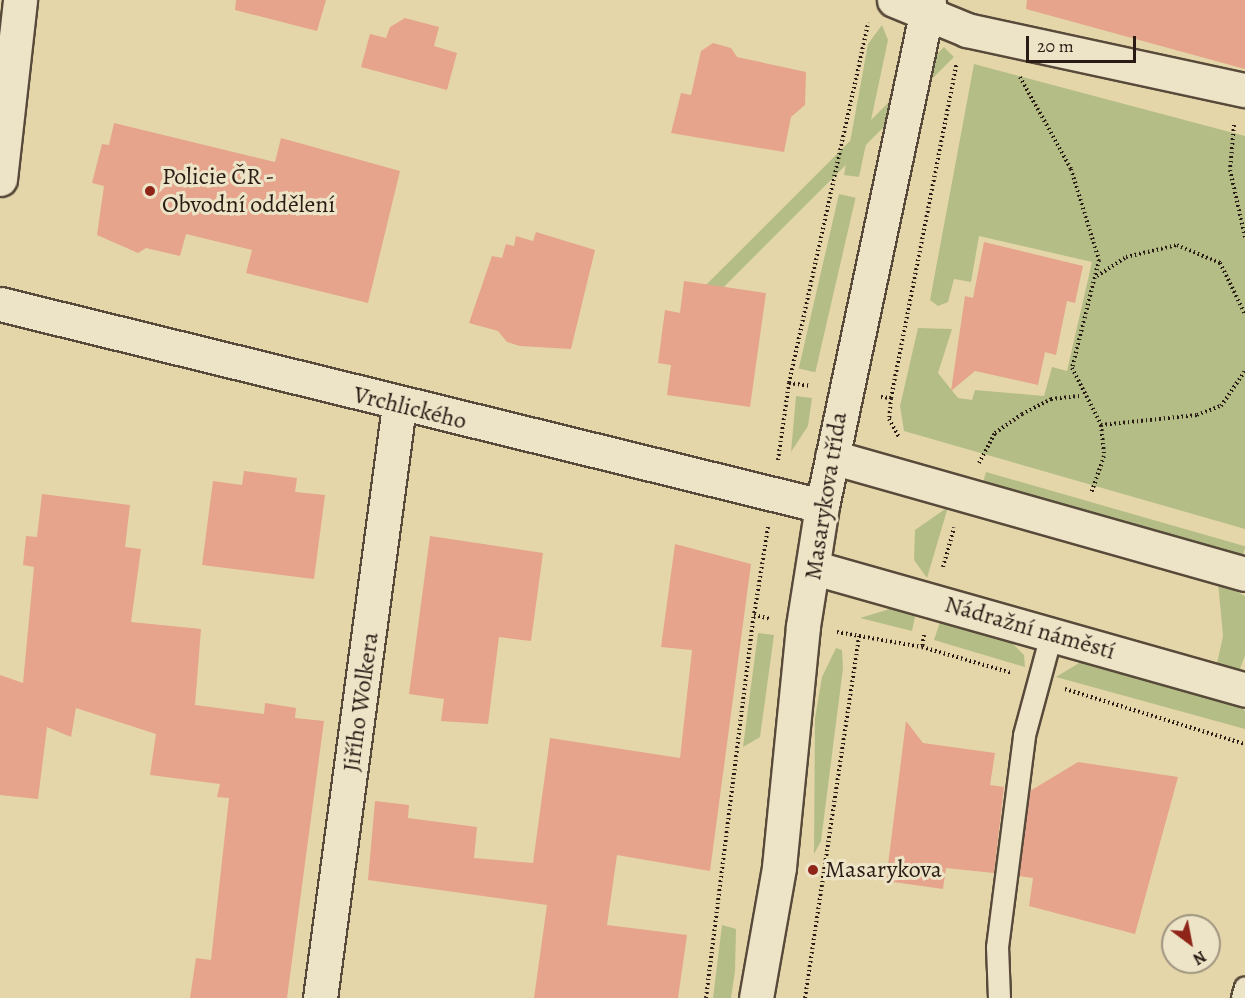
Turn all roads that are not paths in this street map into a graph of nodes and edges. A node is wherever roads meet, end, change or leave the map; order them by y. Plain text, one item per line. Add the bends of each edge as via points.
1 (20, 0) edge
2 (883, 6) edge
3 (927, 7) edge
4 (1245, 90) edge
5 (0, 179) edge
6 (0, 304) edge
7 (399, 406) junction
8 (832, 457) junction
9 (822, 506) junction
10 (815, 568) junction
11 (1245, 574) edge
12 (1051, 635) junction
13 (1245, 690) edge
14 (320, 998) edge
15 (756, 998) edge
16 (999, 998) edge

1 - 5 street
2 - 3 street
3 - 4 street via 967,30
3 - 8 street, Masarykova třída
6 - 7 street, Vrchlického
7 - 9 street, Vrchlického
7 - 14 street, Jiřího Wolkera
8 - 9 street, Masarykova třída
8 - 11 street
9 - 10 street, Masarykova třída
10 - 12 street, Nádražní náměstí
10 - 15 street, Masarykova třída via 803,626 779,867
12 - 13 street, Nádražní náměstí
12 - 16 lane via 1022,747 997,947

